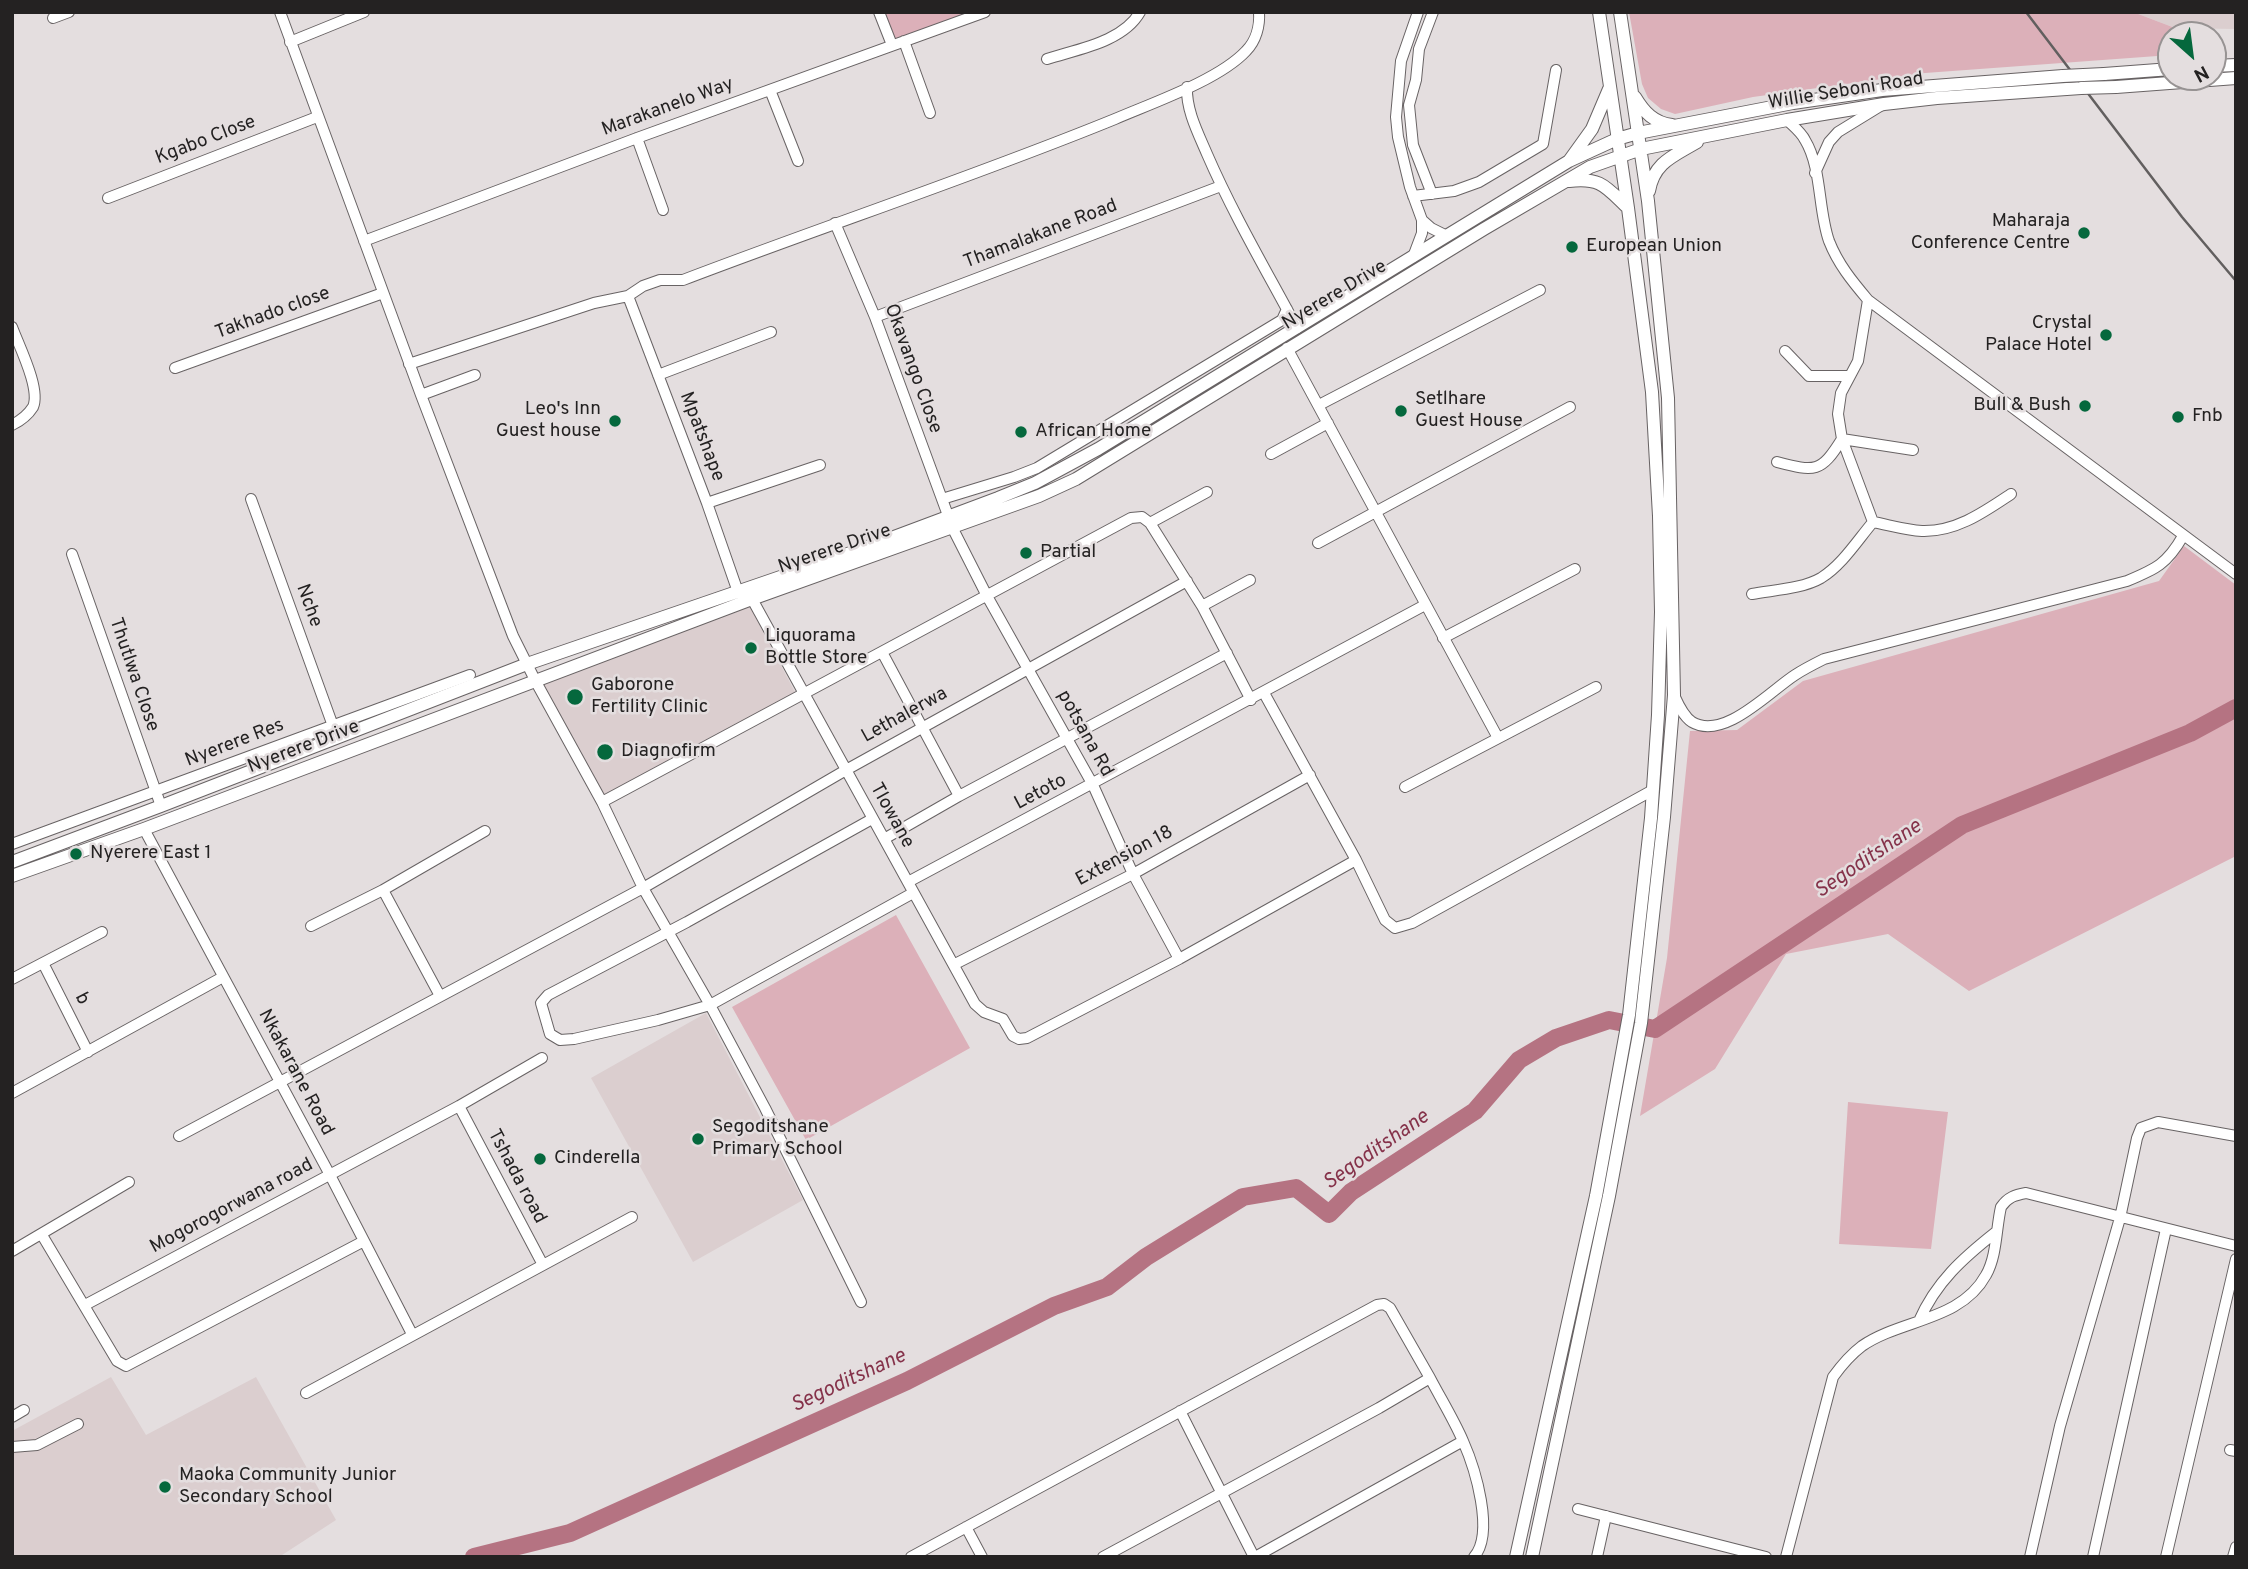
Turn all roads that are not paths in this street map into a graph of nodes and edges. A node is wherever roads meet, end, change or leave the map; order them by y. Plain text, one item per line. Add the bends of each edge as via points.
1 (69, 12) edge
2 (280, 12) edge
3 (364, 12) edge
4 (878, 12) edge
5 (985, 12) edge
6 (1140, 12) edge
7 (1259, 12) edge
8 (1418, 12) edge
9 (1433, 12) edge
10 (1599, 12) edge
11 (1620, 12) edge
12 (53, 18) dead end
13 (904, 41) junction
14 (290, 42) junction
15 (892, 45) junction
16 (1047, 60) dead end
17 (1556, 70) dead end
18 (2157, 70) edge
19 (2236, 78) edge
20 (1187, 87) junction
21 (1609, 89) junction
22 (770, 90) junction
23 (1632, 91) junction
24 (1884, 104) junction
25 (930, 113) dead end
26 (317, 117) junction
27 (1787, 120) junction
28 (1699, 122) junction
29 (1638, 133) junction
30 (637, 138) junction
31 (1703, 138) junction
32 (1617, 139) junction
33 (1641, 149) junction
34 (1621, 156) junction
35 (798, 161) dead end
36 (1569, 161) junction
37 (1815, 173) junction
38 (1562, 182) junction
39 (1221, 186) junction
40 (1432, 194) junction
41 (1413, 196) junction
42 (108, 198) dead end
43 (1648, 201) junction
44 (1628, 208) junction
45 (663, 210) dead end
46 (1422, 220) junction
47 (835, 223) junction
48 (1447, 236) junction
49 (364, 242) junction
50 (1413, 257) junction
51 (1540, 290) dead end
52 (383, 293) junction
53 (628, 296) junction
54 (1868, 300) junction
55 (1287, 309) junction
56 (875, 317) junction
57 (12, 327) edge
58 (1297, 328) junction
59 (771, 332) dead end
60 (1287, 348) junction
61 (1785, 351) dead end
62 (409, 364) junction
63 (175, 368) dead end
64 (475, 375) dead end
65 (658, 375) junction
66 (1849, 376) junction
67 (421, 395) junction
68 (1318, 405) junction
69 (1570, 407) dead end
70 (1328, 423) junction
71 (12, 425) edge
72 (1842, 439) junction
73 (1913, 450) dead end
74 (1271, 454) dead end
75 (1777, 463) dead end
76 (820, 465) dead end
77 (1206, 492) dead end
78 (2011, 494) dead end
79 (251, 499) dead end
80 (942, 499) junction
81 (707, 503) junction
82 (1376, 513) junction
83 (1873, 522) junction
84 (950, 523) junction
85 (1150, 523) junction
86 (2183, 536) junction
87 (1318, 543) dead end
88 (72, 554) dead end
89 (1575, 569) dead end
90 (2236, 574) edge
91 (1250, 580) dead end
92 (1187, 581) junction
93 (738, 592) junction
94 (1752, 594) dead end
95 (987, 596) junction
96 (752, 599) junction
97 (1202, 606) junction
98 (1425, 606) junction
99 (1443, 638) junction
100 (882, 652) junction
101 (1227, 653) junction
102 (527, 664) junction
103 (1028, 668) junction
104 (470, 675) dead end
105 (536, 682) junction
106 (1596, 687) dead end
107 (803, 693) junction
108 (1264, 693) junction
109 (1674, 695) junction
110 (1251, 700) junction
111 (333, 726) junction
112 (923, 726) junction
113 (1498, 738) junction
114 (1067, 739) junction
115 (846, 770) junction
116 (1310, 775) junction
117 (1093, 785) junction
118 (1405, 787) dead end
119 (1653, 790) junction
120 (155, 793) junction
121 (960, 796) junction
122 (603, 802) junction
123 (161, 806) junction
124 (872, 819) junction
125 (144, 829) junction
126 (485, 831) dead end
127 (884, 839) junction
128 (12, 844) edge
129 (1356, 860) junction
130 (12, 862) edge
131 (1133, 874) junction
132 (12, 876) edge
133 (643, 887) junction
134 (911, 888) junction
135 (383, 890) junction
136 (311, 926) dead end
137 (102, 932) dead end
138 (669, 932) junction
139 (1180, 959) junction
140 (43, 962) junction
141 (954, 964) junction
142 (223, 977) junction
143 (12, 979) edge
144 (440, 996) junction
145 (710, 1005) junction
146 (88, 1052) junction
147 (542, 1058) dead end
148 (280, 1082) junction
149 (12, 1093) edge
150 (459, 1106) junction
151 (179, 1136) dead end
152 (2236, 1136) edge
153 (330, 1175) junction
154 (129, 1182) dead end
155 (632, 1217) dead end
156 (2120, 1218) junction
157 (2166, 1229) junction
158 (1996, 1232) junction
159 (42, 1235) junction
160 (364, 1241) junction
161 (2236, 1246) edge
162 (12, 1251) edge
163 (2236, 1259) edge
164 (543, 1265) junction
165 (861, 1302) dead end
166 (85, 1305) junction
167 (1919, 1321) junction
168 (412, 1334) junction
169 (1430, 1378) junction
170 (306, 1393) dead end
171 (24, 1410) dead end
172 (1180, 1411) junction
173 (12, 1417) edge
174 (78, 1424) dead end
175 (1463, 1441) junction
176 (12, 1447) edge
177 (1221, 1493) junction
178 (1578, 1509) dead end
179 (1606, 1516) junction
180 (966, 1527) junction
181 (2236, 1547) edge
182 (911, 1557) edge
183 (982, 1557) edge
184 (1103, 1557) edge
185 (1255, 1557) edge
186 (1474, 1557) edge
187 (1517, 1557) edge
188 (1532, 1557) edge
189 (1597, 1557) edge
190 (1766, 1557) edge
191 (1786, 1557) edge
192 (2031, 1557) edge
193 (2093, 1557) edge
194 (2166, 1557) edge
195 (2233, 1557) edge

1 - 12 street
2 - 14 street
3 - 14 street
4 - 15 street
5 - 13 street, Marakanelo Way
6 - 16 street via 1128,28
7 - 20 street via 1256,38 1246,52
8 - 41 street via 1401,61 1396,117
9 - 40 street via 1419,49 1409,105 1413,145
10 - 21 main road
11 - 23 main road
13 - 15 street, Marakanelo Way
13 - 25 street
14 - 26 street
15 - 22 street, Marakanelo Way
17 - 40 street via 1543,144 1479,182
18 - 28 main road, Willie Seboni Road, bridge via 1882,90
19 - 24 main road, Willie Seboni Road, bridge
20 - 39 street via 1186,100
20 - 47 street via 1026,155
21 - 32 main road
21 - 36 main road via 1592,129
22 - 30 street, Marakanelo Way
22 - 35 street
23 - 28 main road via 1659,123
23 - 29 main road
24 - 27 main road, Willie Seboni Road
24 - 37 street via 1838,132
26 - 42 street, Kgabo Close
26 - 49 street
27 - 31 main road, Willie Seboni Road
27 - 37 street via 1806,142
28 - 29 main road, Willie Seboni Road
29 - 32 main road, Willie Seboni Road
29 - 33 main road
30 - 45 street
30 - 49 street, Marakanelo Way
31 - 33 main road, Willie Seboni Road
31 - 43 main road via 1653,174
32 - 34 main road
32 - 36 main road, Nyerere Drive
33 - 34 main road, Willie Seboni Road
33 - 43 main road
34 - 38 main road, Nyerere Drive
34 - 44 main road
36 - 48 main road, Nyerere Drive
37 - 54 street via 1829,239 1839,262
38 - 44 main road via 1594,181
38 - 60 main road, Nyerere Drive
39 - 55 street
39 - 56 street, Thamalakane Road
40 - 41 street
41 - 46 street
43 - 109 main road via 1668,398
44 - 119 main road via 1652,392 1659,516 1661,612
46 - 48 street
46 - 50 street
47 - 53 street via 683,280 660,280
47 - 56 street, Okavango Close
48 - 50 main road, Nyerere Drive
49 - 52 street
50 - 58 main road, Nyerere Drive
51 - 68 street
52 - 62 street
52 - 63 street, Takhado close
53 - 62 street
53 - 65 street, Mpatshape
54 - 66 street via 1858,361
54 - 86 street
55 - 58 street
55 - 80 street via 1282,320 1037,468
56 - 80 street, Okavango Close
57 - 71 street via 35,396 33,406
58 - 84 main road, Nyerere Drive via 1064,468
59 - 65 street
60 - 68 street
60 - 84 main road, Nyerere Drive via 1076,479 1009,509
61 - 66 street via 1809,376
62 - 67 street
64 - 67 street
65 - 81 street, Mpatshape
66 - 72 street via 1839,403
67 - 102 street
68 - 70 street
69 - 82 street
70 - 74 street
70 - 82 street
72 - 73 street
72 - 75 street via 1820,466 1806,470
72 - 83 street
76 - 81 street
77 - 85 street
78 - 83 street via 1976,517 1945,529 1921,531
79 - 111 street, Nche
80 - 84 street, Okavango Close
81 - 93 street, Mpatshape
82 - 87 street
82 - 98 street
83 - 94 street via 1821,578
84 - 93 main road, Nyerere Drive
84 - 95 street, potsana Rd
84 - 96 main road, Nyerere Drive
85 - 92 street
85 - 95 street via 1142,517 1131,518
86 - 90 street
86 - 109 street via 2162,565 2127,581 1824,659 1725,723 1693,722
88 - 120 street, Thutlwa Close
89 - 99 street
91 - 97 street
92 - 97 street
92 - 103 street, Lethalerwa
93 - 102 main road, Nyerere Drive
95 - 100 street
95 - 103 street, potsana Rd
96 - 105 main road, Nyerere Drive
96 - 107 street, Tlowane
97 - 101 street
98 - 99 street
98 - 108 street, Letoto
99 - 113 street
100 - 107 street
100 - 112 street
101 - 110 street
101 - 114 street
102 - 105 street
102 - 123 main road, Nyerere Drive
103 - 112 street, Lethalerwa
103 - 114 street, potsana Rd
104 - 111 street, Nyerere Res
105 - 122 street
105 - 125 main road, Nyerere Drive
106 - 113 street
107 - 115 street, Tlowane
107 - 122 street
108 - 110 street, Letoto
108 - 116 street
109 - 188 main road via 1641,1023
110 - 117 street, Letoto
111 - 120 street, Nyerere Res
112 - 115 street, Lethalerwa
112 - 121 street
113 - 118 street
114 - 117 street, potsana Rd
114 - 121 street
115 - 124 street, Tlowane
115 - 133 street, Lethalerwa
116 - 129 street
116 - 131 street, Extension 18
117 - 131 street, potsana Rd
117 - 134 street, Letoto
119 - 129 street via 1401,928 1385,920
119 - 187 main road via 1629,1016 1596,1196
120 - 123 street, Thutlwa Close
120 - 128 street, Nyerere Res
121 - 127 street
122 - 133 street
123 - 130 main road, Nyerere Drive
124 - 127 street, Tlowane
124 - 138 street
125 - 132 main road, Nyerere Drive
125 - 142 street, Nkakarane Road
126 - 135 street
127 - 134 street, Tlowane
129 - 139 street
131 - 139 street, potsana Rd
131 - 141 street, Extension 18
133 - 138 street
133 - 144 street, Lethalerwa
134 - 141 street, Tlowane
134 - 145 street, Letoto
135 - 136 street
135 - 144 street
137 - 140 street
138 - 145 street
138 - 145 street, Letoto via 542,1000 550,1034 559,1040 574,1039
139 - 141 street, Tlowane via 1019,1039 1003,1019 979,1009
140 - 143 street
140 - 146 street, b
142 - 146 street
142 - 148 street, Nkakarane Road
144 - 148 street, Lethalerwa
145 - 165 street
146 - 149 street
147 - 150 street, Mogorogorwana road
148 - 151 street, Lethalerwa
148 - 153 street, Nkakarane Road
150 - 153 street, Mogorogorwana road
150 - 164 street, Tshada road
152 - 156 street via 2158,1122 2141,1128
153 - 160 street, Nkakarane Road
153 - 166 street, Mogorogorwana road
154 - 159 street
155 - 164 street
156 - 157 street
156 - 158 street via 2026,1193 2006,1200
156 - 192 street via 2060,1426
157 - 161 street
157 - 193 street
158 - 167 street via 1939,1283
158 - 167 street via 1990,1264 1979,1286 1945,1313
159 - 162 street
159 - 166 street
160 - 166 street via 130,1365 117,1361
160 - 168 street, Nkakarane Road
163 - 194 street
164 - 168 street
167 - 191 street via 1863,1345 1833,1377
168 - 170 street
169 - 172 street via 1384,1304
169 - 175 street
169 - 177 street
171 - 173 street
172 - 177 street
172 - 180 street
174 - 176 street via 37,1445
175 - 185 street
175 - 186 street via 1483,1515 1480,1550
177 - 184 street
177 - 185 street
178 - 179 street
179 - 189 street
179 - 190 street
180 - 182 street
180 - 183 street
181 - 195 street

